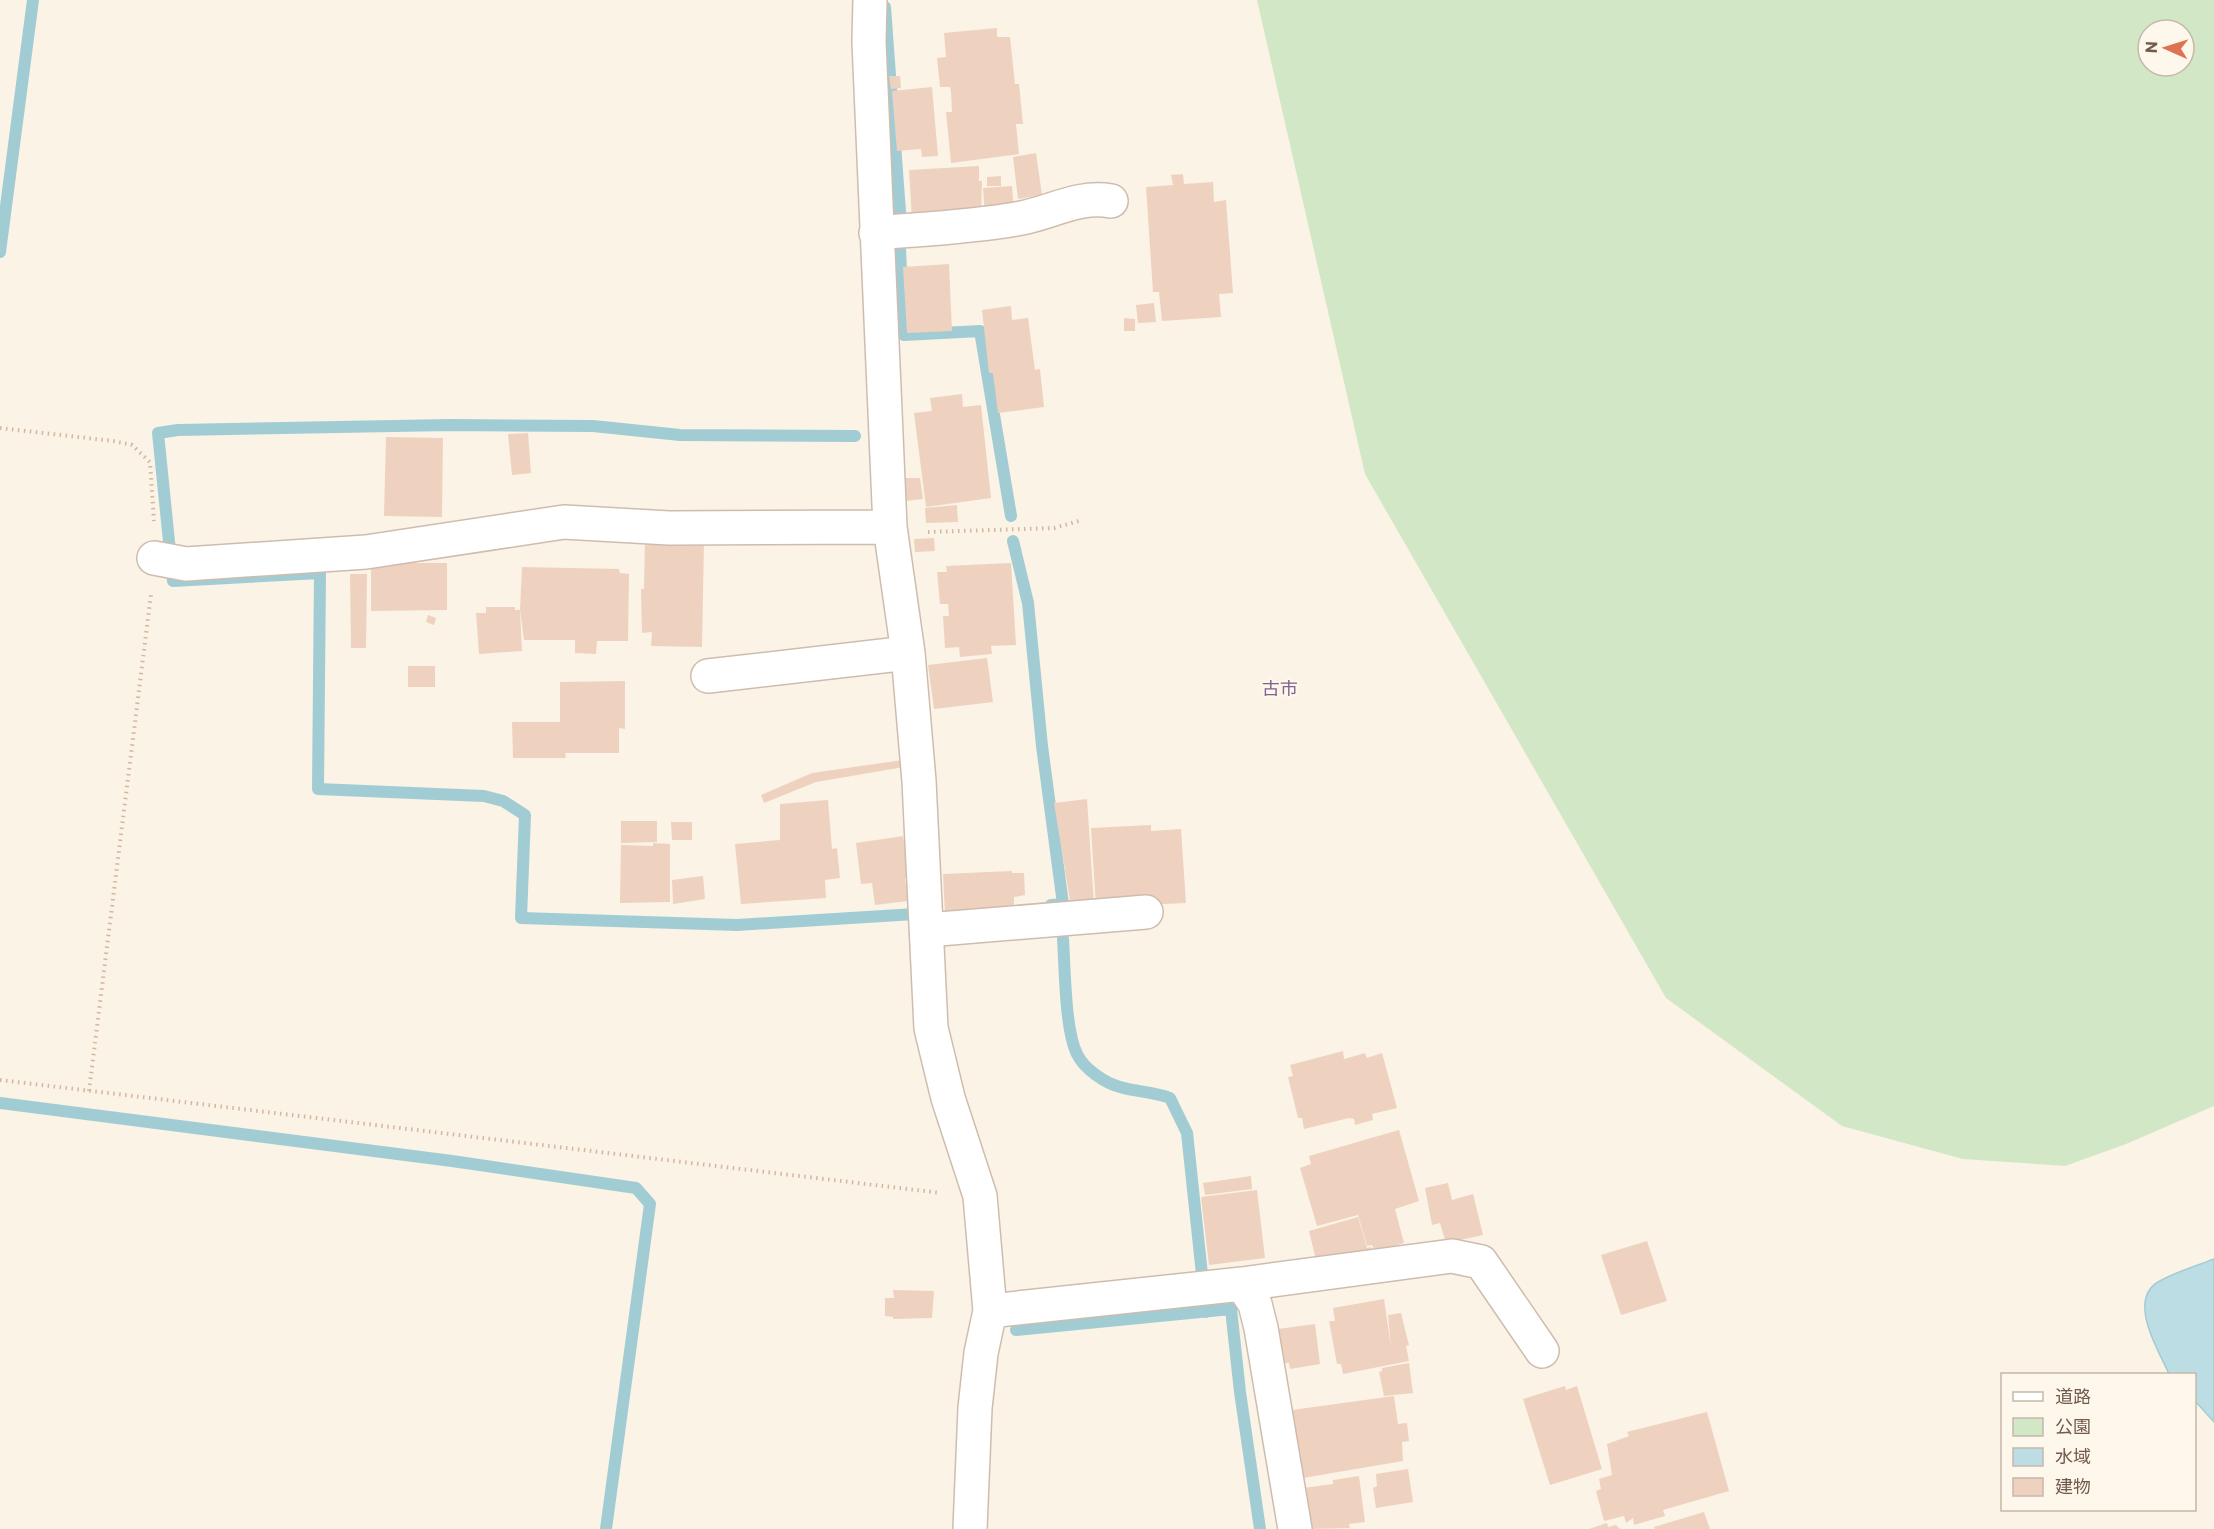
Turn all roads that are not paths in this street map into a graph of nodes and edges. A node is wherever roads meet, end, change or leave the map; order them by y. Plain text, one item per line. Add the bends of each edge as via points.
1 (870, 0) edge
2 (1111, 201) dead end
3 (876, 233) junction
4 (890, 529) junction
5 (154, 558) road end
6 (908, 653) junction
7 (708, 676) dead end
8 (1146, 912) dead end
9 (927, 930) junction
10 (1242, 1284) junction
11 (990, 1311) junction
12 (1542, 1351) dead end
13 (970, 1529) edge
14 (1295, 1529) edge

1 - 3 street
2 - 3 street via 1080,201 1018,219
3 - 4 street
4 - 5 street via 669,528 564,522 366,552 186,564
4 - 6 street
6 - 7 street
6 - 9 street
8 - 9 street
9 - 11 street via 931,1028 948,1098 980,1196
10 - 11 street
10 - 12 street via 1452,1256 1481,1262
10 - 14 street via 1255,1304 1261,1328
11 - 13 street via 975,1408

